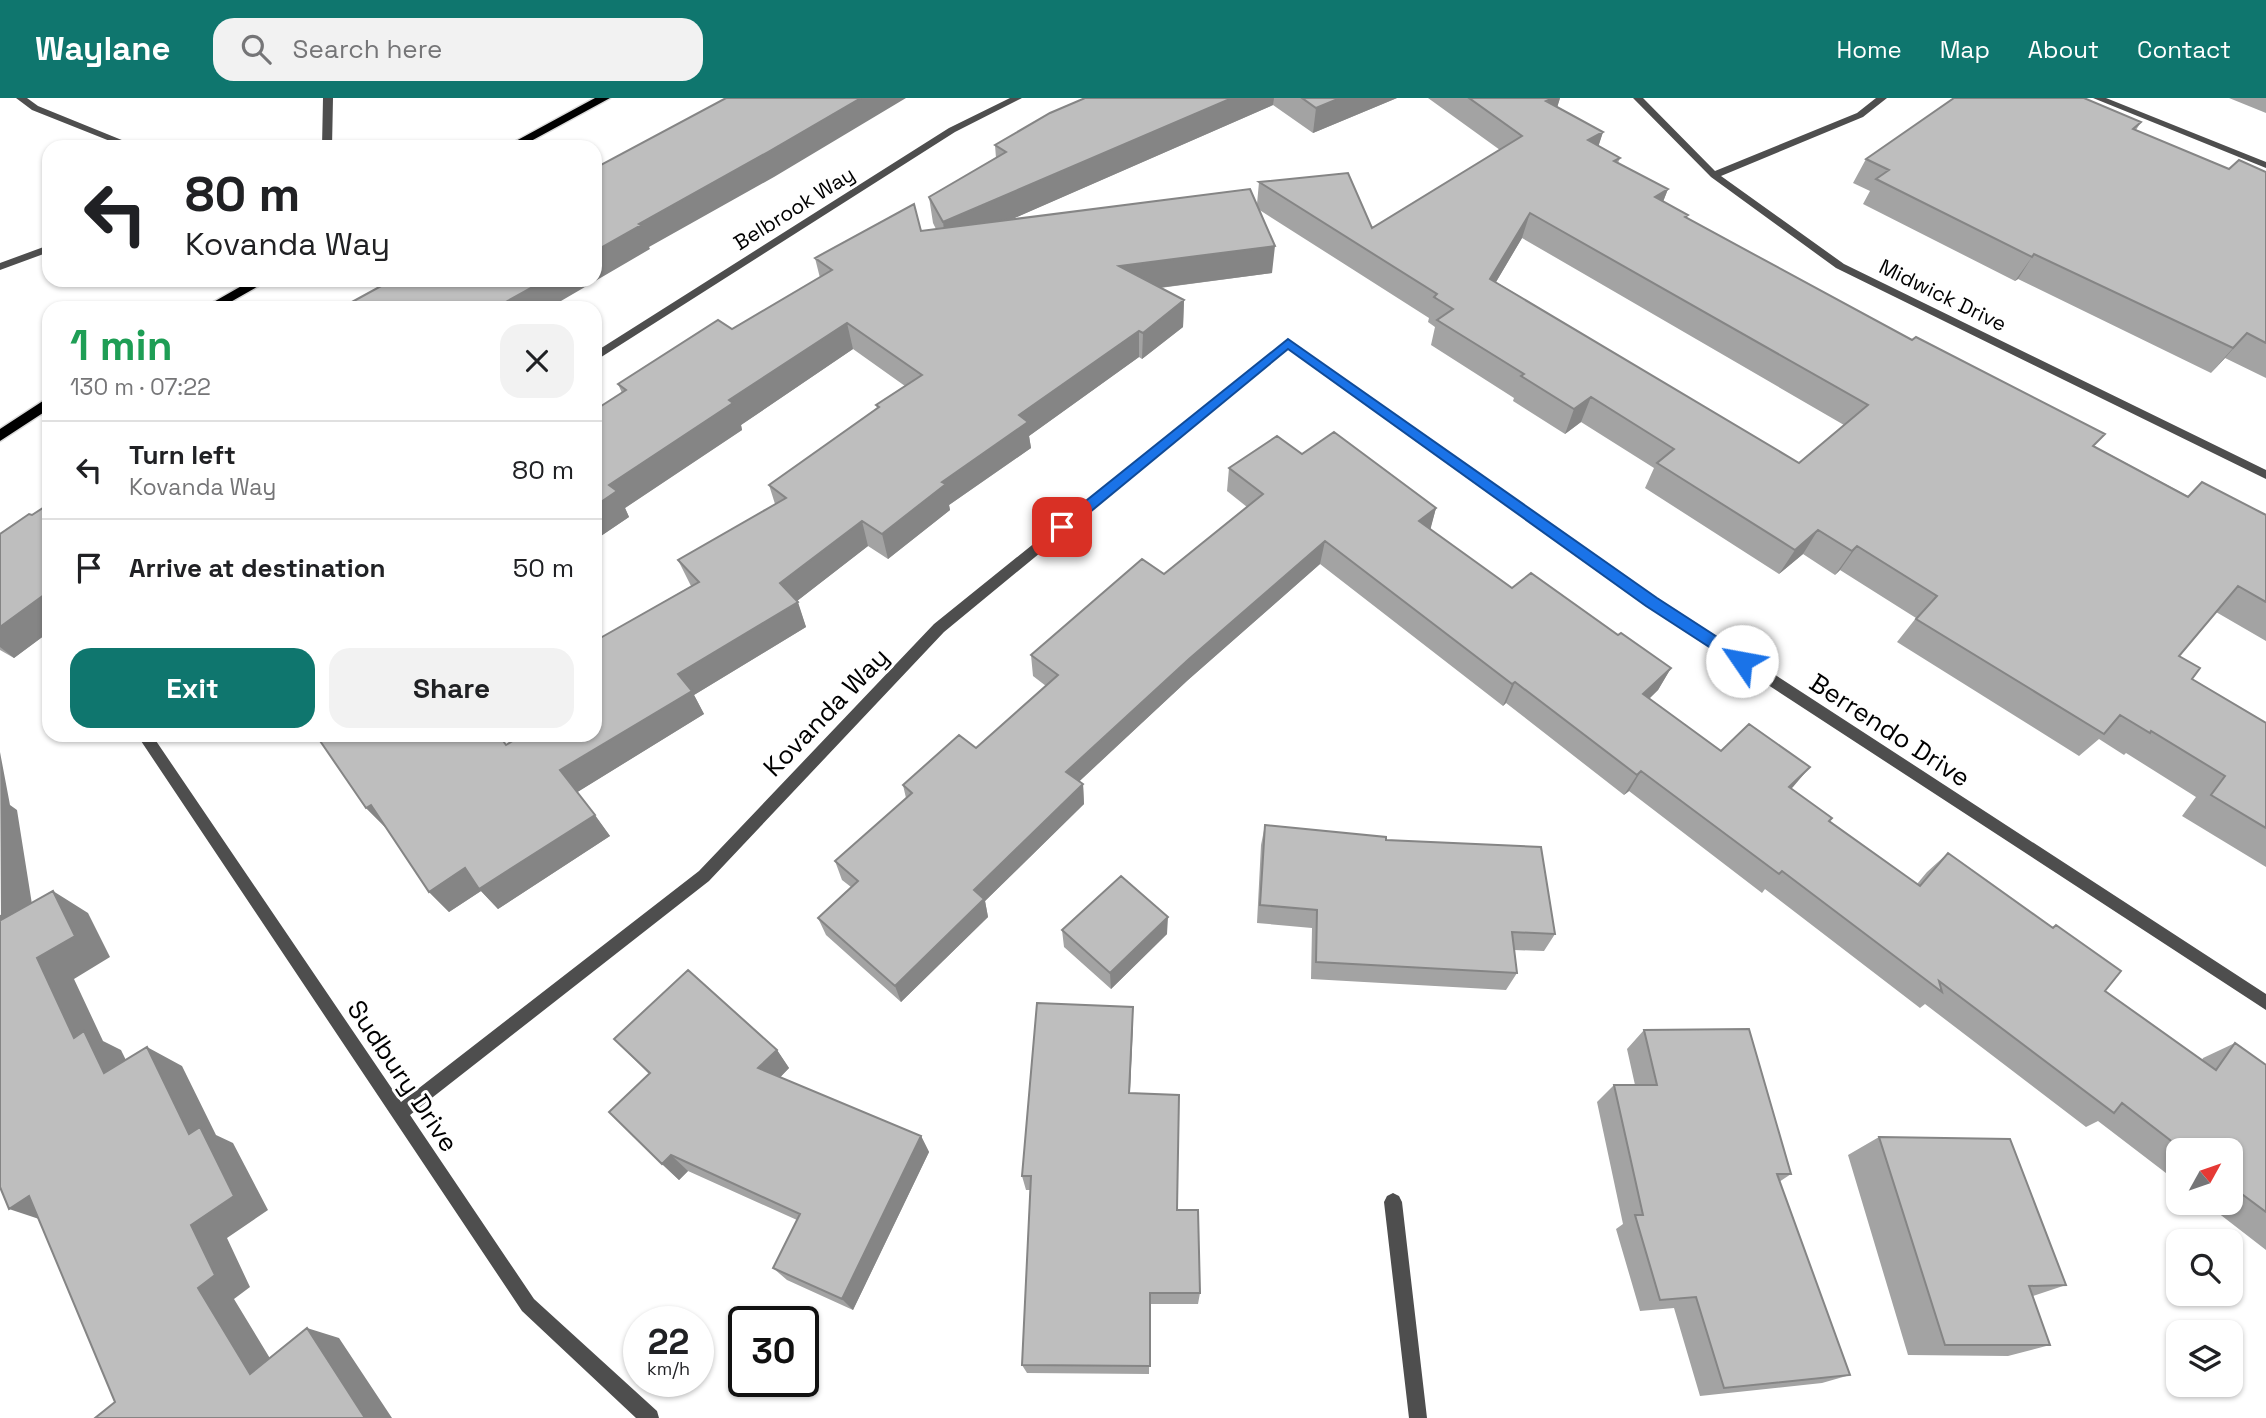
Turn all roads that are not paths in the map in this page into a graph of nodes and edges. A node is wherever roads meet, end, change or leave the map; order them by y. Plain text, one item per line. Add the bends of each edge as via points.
1 (21, 98) edge
2 (328, 98) edge
3 (604, 98) edge
4 (1017, 98) edge
5 (1638, 98) edge
6 (1882, 98) edge
7 (2098, 98) edge
8 (116, 140) edge
9 (327, 140) edge
10 (524, 140) edge
11 (2266, 165) edge
12 (1714, 175) junction
13 (42, 251) edge
14 (0, 267) edge
15 (249, 287) edge
16 (222, 301) edge
17 (1288, 343) joint
18 (602, 353) edge
19 (42, 407) edge
20 (0, 436) edge
21 (2266, 475) edge
22 (149, 742) edge
23 (2266, 1003) edge
24 (398, 1114) junction
25 (1393, 1202) dead end
26 (650, 1418) edge
27 (1418, 1418) edge

1 - 8 street via 35,108
2 - 9 street
3 - 10 main road
4 - 18 street, Belbrook Way via 952,130
5 - 12 street, Midwick Drive
6 - 12 street via 1860,116
7 - 11 street
12 - 21 street, Midwick Drive via 1840,266
13 - 14 street
15 - 16 main road
17 - 23 street, Berrendo Drive via 1651,602
17 - 24 street, Kovanda Way via 939,628 704,876
19 - 20 main road
22 - 24 street, Sudbury Drive
24 - 26 street, Sudbury Drive via 528,1305
25 - 27 street

